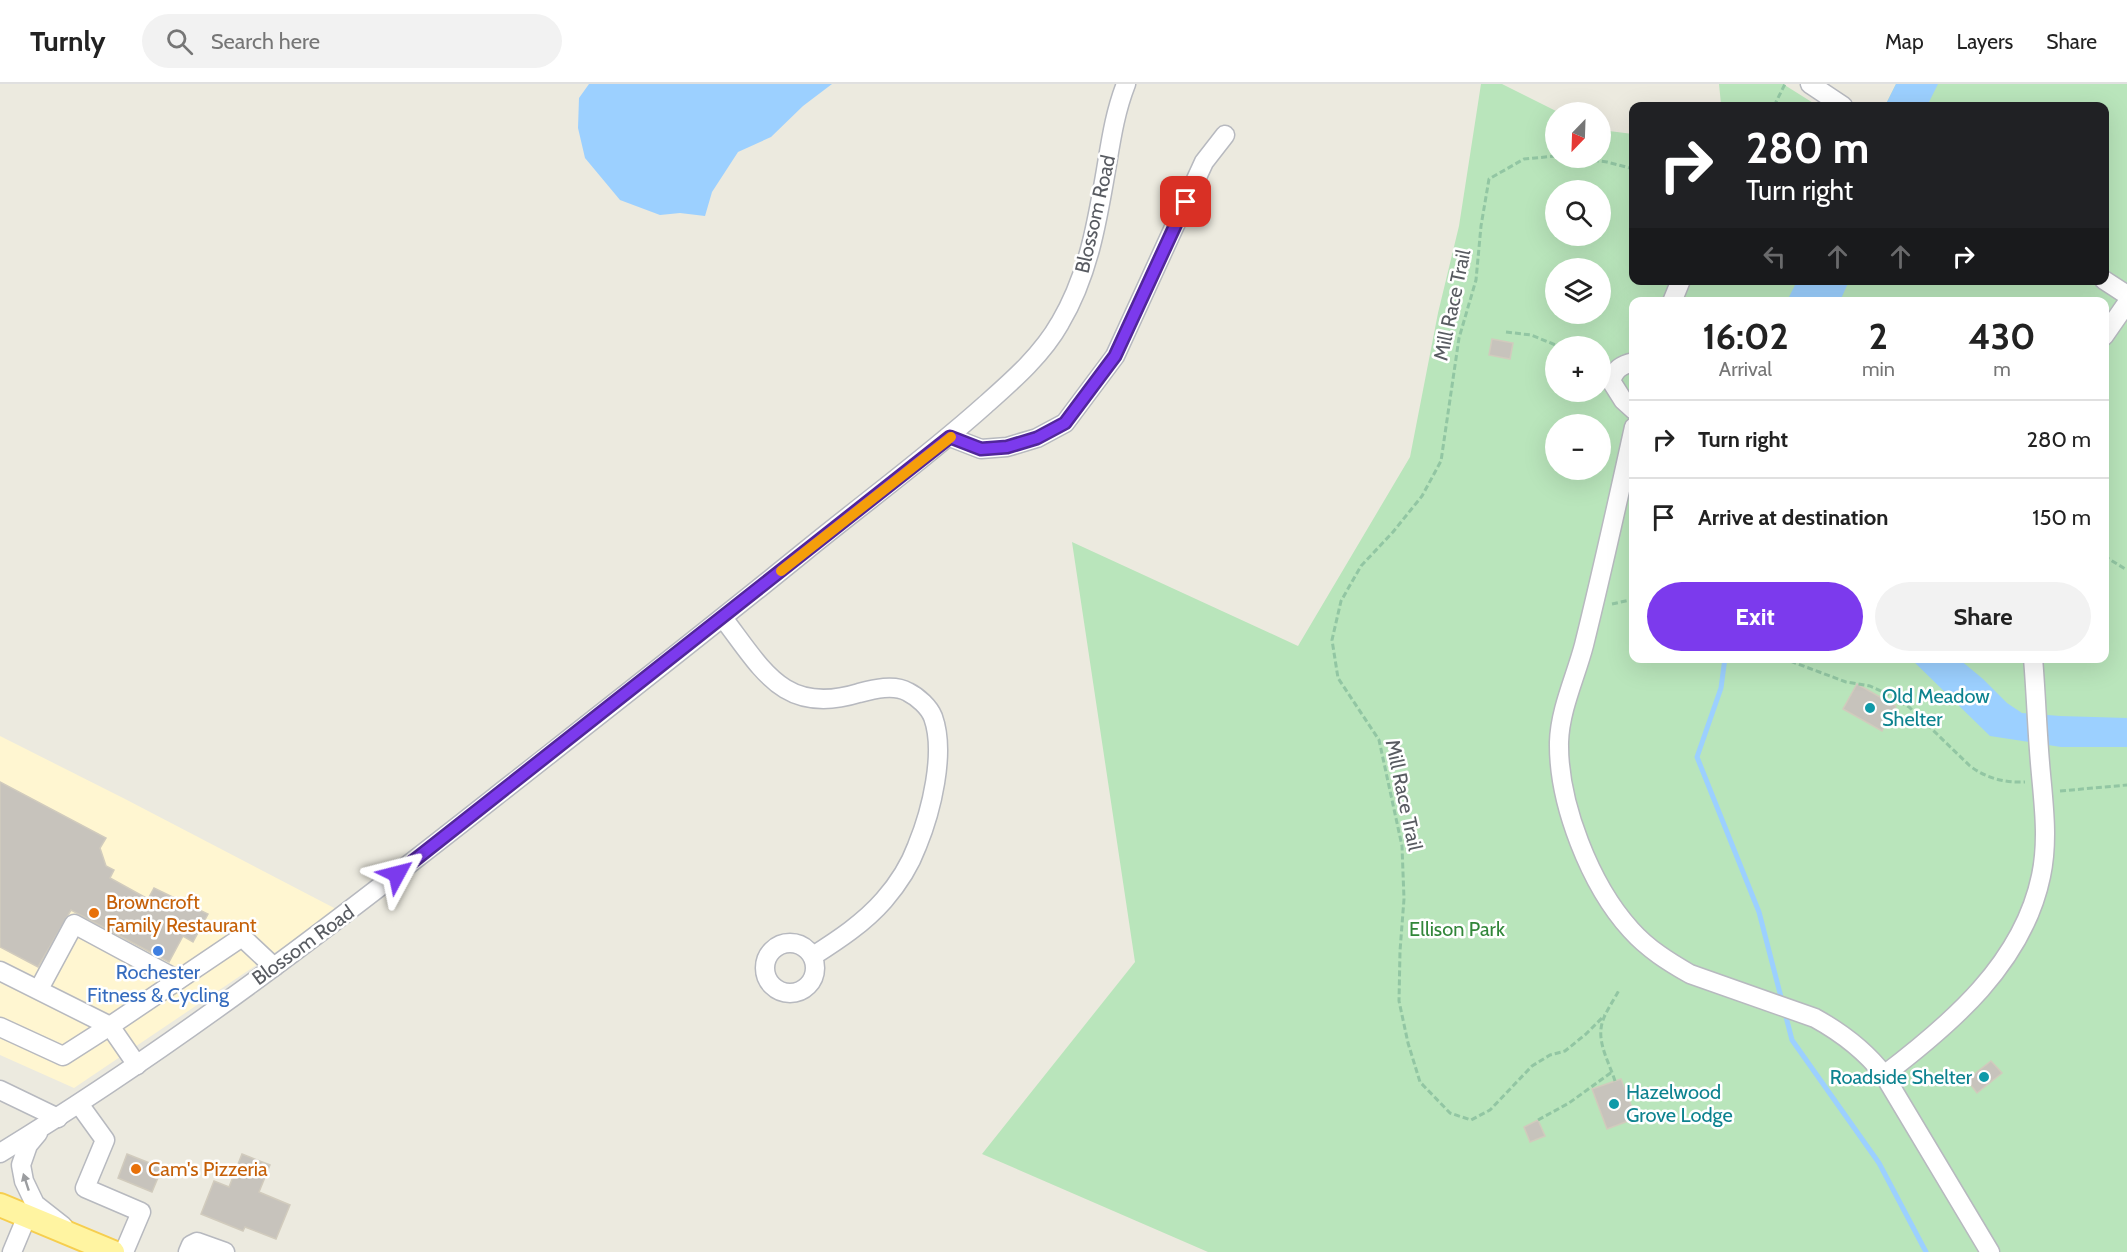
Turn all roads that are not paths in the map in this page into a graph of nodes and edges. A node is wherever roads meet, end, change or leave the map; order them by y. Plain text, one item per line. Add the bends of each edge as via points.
1 (1125, 84) edge
2 (1810, 84) edge
3 (1837, 102) edge
4 (1225, 135) dead end
5 (2109, 283) edge
6 (2127, 295) edge
7 (2127, 303) edge
8 (2109, 329) edge
9 (1629, 363) edge
10 (1629, 405) edge
11 (950, 437) junction
12 (1629, 449) edge
13 (723, 618) junction
14 (2033, 663) edge
15 (813, 956) dead end
16 (274, 967) junction
17 (0, 971) edge
18 (178, 980) junction
19 (39, 989) junction
20 (110, 1026) junction
21 (0, 1027) edge
22 (137, 1065) junction
23 (1884, 1075) junction
24 (0, 1090) edge
25 (79, 1104) junction
26 (50, 1122) junction
27 (0, 1153) edge
28 (0, 1205) edge
29 (27, 1216) junction
30 (78, 1238) junction
31 (12, 1252) edge
32 (113, 1252) edge
33 (124, 1252) edge
34 (188, 1252) edge
35 (225, 1252) edge
36 (1990, 1252) edge

1 - 11 street, Blossom Road via 1117,108 1100,208 1077,290 1040,351
2 - 3 street
4 - 11 street via 1204,162 1115,356 1065,423 1037,438 1007,447 981,449
5 - 6 street
7 - 8 street
9 - 10 street via 1615,371 1611,381
11 - 13 street, Blossom Road
12 - 23 street via 1559,741 1561,772 1572,819 1590,866 1611,905 1652,949 1690,974 1833,1028 1871,1058
13 - 15 street via 768,676 796,695 822,700 888,687 907,691 932,715 938,756 932,795 916,848 885,899 865,919
13 - 16 street, Blossom Road
14 - 23 street via 2045,842 2035,900 2004,961 1975,995
16 - 18 street via 242,937
16 - 22 street, Blossom Road
17 - 19 street
18 - 19 street via 74,924
18 - 20 street
19 - 20 street
20 - 21 street via 63,1056
20 - 22 street
22 - 25 street, Blossom Road
23 - 36 street
24 - 26 street
25 - 26 street, Blossom Road
25 - 33 street via 105,1140 85,1188 141,1212
26 - 27 street, Blossom Road
30 -> 26 street via 35,1204 24,1181 21,1165 28,1145
28 - 29 main road
29 - 30 main road
29 - 31 street
30 - 32 main road
34 - 35 street via 197,1242

